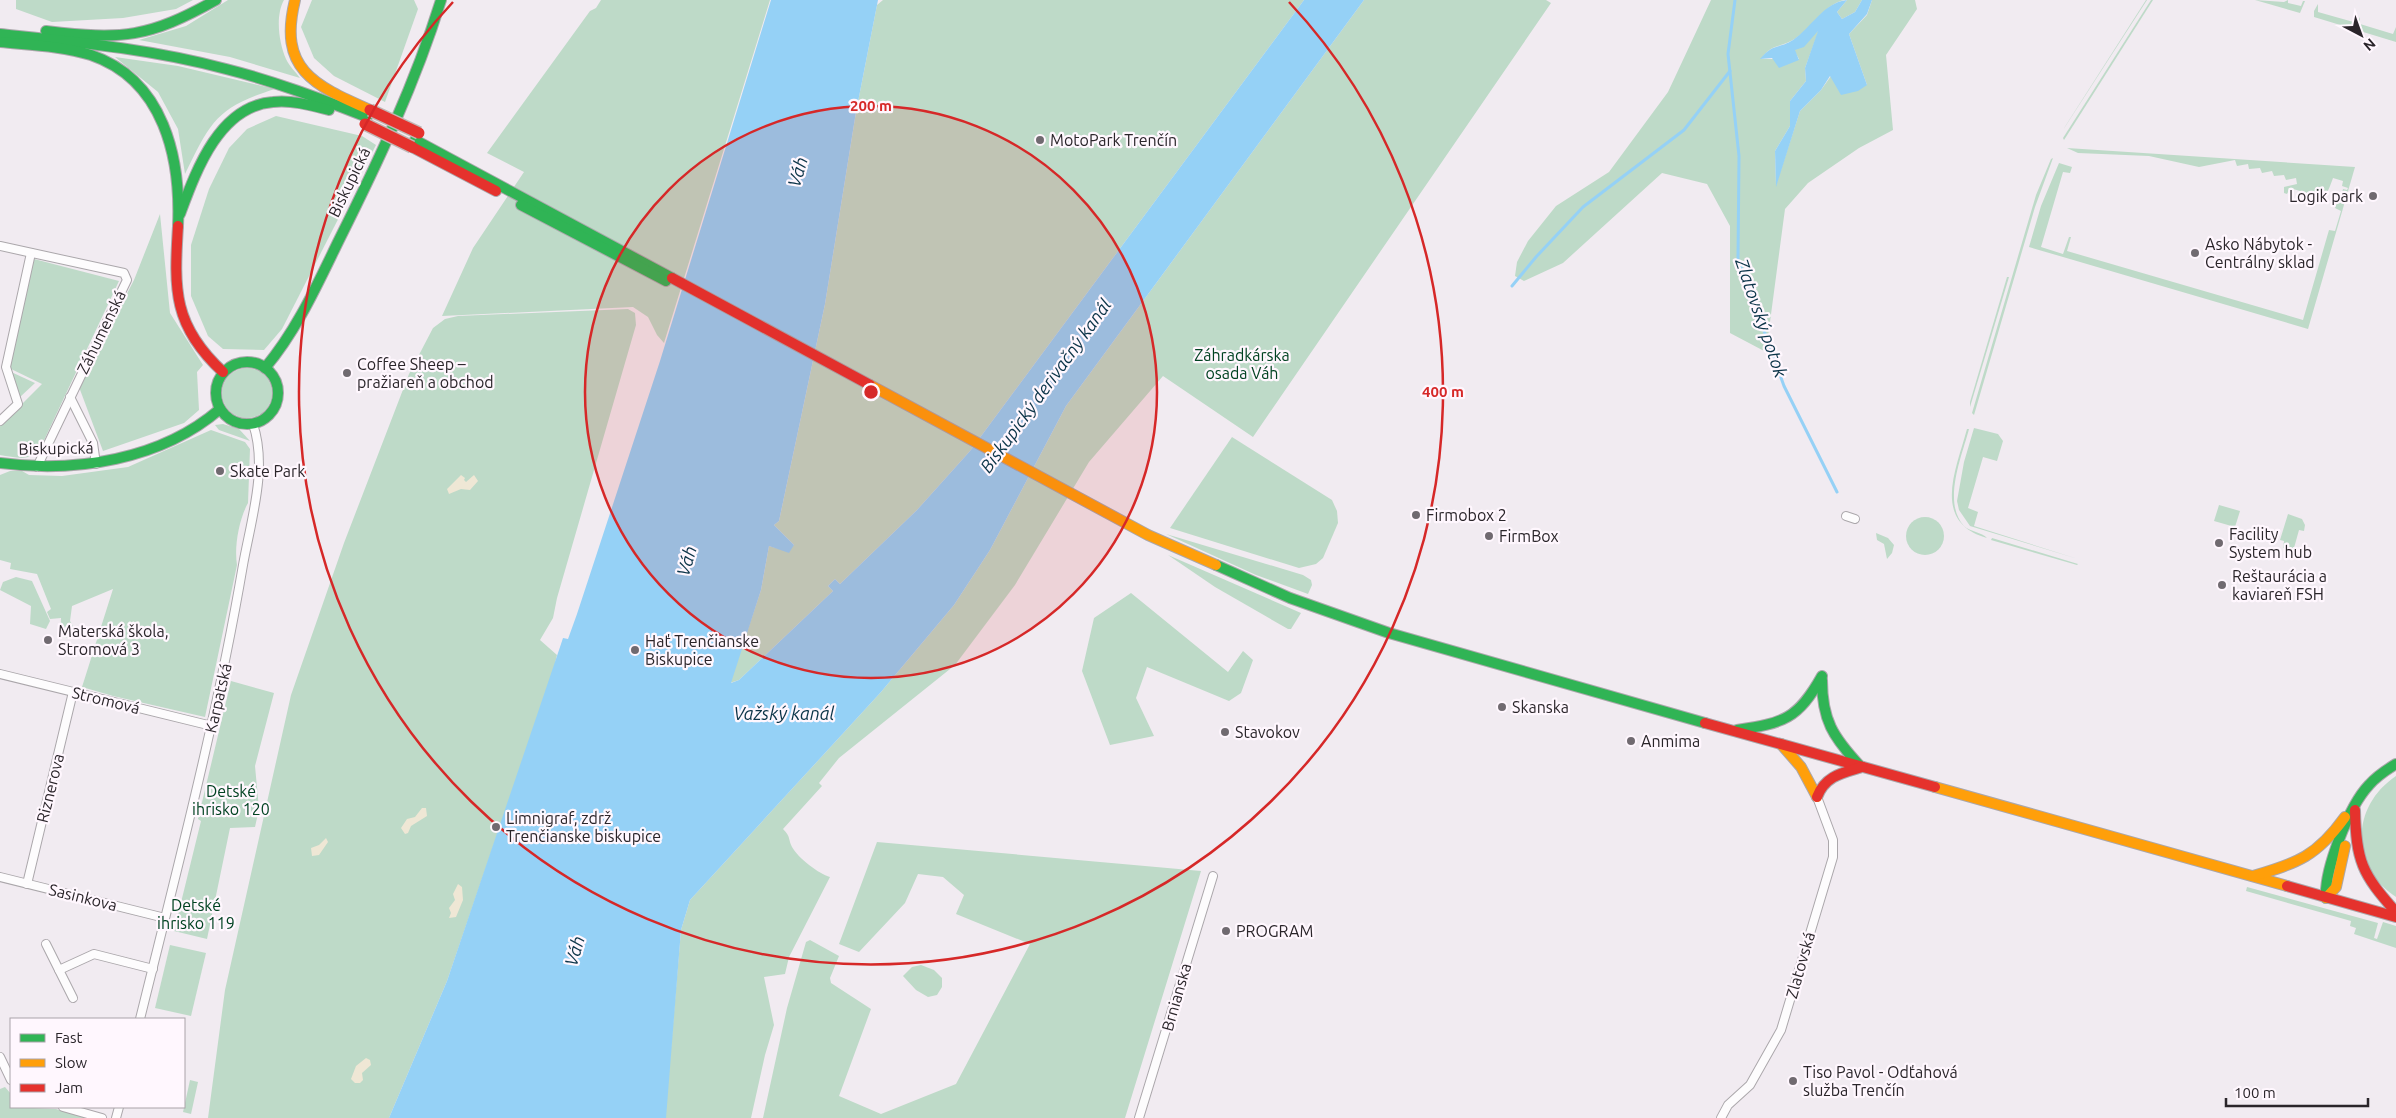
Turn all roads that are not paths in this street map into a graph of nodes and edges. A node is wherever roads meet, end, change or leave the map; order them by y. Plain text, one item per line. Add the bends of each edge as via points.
1 (216, 0) edge
2 (295, 0) edge
3 (441, 0) edge
4 (0, 26) edge
5 (0, 34) edge
6 (0, 42) edge
7 (367, 117) junction
8 (475, 172) junction
9 (178, 220) junction
10 (0, 246) edge
11 (31, 252) junction
12 (716, 301) junction
13 (265, 368) junction
14 (223, 372) junction
15 (70, 397) junction
16 (220, 409) junction
17 (0, 421) edge
18 (253, 424) junction
19 (0, 463) edge
20 (96, 464) junction
21 (37, 467) junction
22 (1846, 516) dead end
23 (1855, 519) dead end
24 (0, 674) edge
25 (73, 692) junction
26 (212, 726) junction
27 (1732, 730) junction
28 (1781, 744) junction
29 (2396, 764) edge
30 (1862, 767) junction
31 (1817, 797) junction
32 (2355, 803) junction
33 (1213, 876) dead end
34 (2253, 876) junction
35 (0, 877) edge
36 (27, 884) junction
37 (2326, 898) junction
38 (2396, 912) edge
39 (2396, 916) edge
40 (165, 918) junction
41 (46, 944) dead end
42 (153, 969) junction
43 (59, 970) junction
44 (73, 998) dead end
45 (140, 1018) edge
46 (0, 1057) edge
47 (10, 1078) edge
48 (67, 1108) edge
49 (102, 1118) edge
50 (1140, 1118) edge
51 (1721, 1118) edge

1 - 4 main road via 154,31 114,36
2 - 7 main road via 288,26 290,42 304,72
3 - 13 main road, Biskupická via 411,86 352,214 298,321 278,354
5 - 7 main road via 137,50 210,65 294,89
6 - 9 main road via 65,49 102,60 146,93 168,130 174,151
7 - 8 main road
7 - 9 main road via 294,101 270,102 241,113 223,128 208,148
8 - 12 main road
8 - 12 main road via 651,275
9 - 14 main road via 174,261 178,300 190,334 203,353
10 - 11 street, Záhumenská
11 - 15 street, Záhumenská via 124,274 127,280
11 - 17 street via 6,367 18,404
12 - 27 main road via 1148,535 1290,598 1339,617
13 - 14 main road via 244,362
13 - 18 main road via 276,382 277,401 270,414
14 - 16 main road via 215,392
15 - 20 street via 92,443
15 - 21 street, Záhumenská
16 - 18 main road via 232,421
16 - 20 main road, Biskupická via 209,420 162,444 122,459
18 - 26 street, Karpatská via 259,441 257,482 230,644
19 - 21 main road, Biskupická
20 - 21 main road, Biskupická
22 - 23 street
24 - 25 street, Stromová
25 - 26 street, Stromová
25 - 36 street, Riznerova
26 - 40 street, Karpatská
27 - 28 main road
27 - 30 main road via 1768,725 1794,715 1805,704 1822,676 1821,700 1828,728
28 - 30 main road
28 - 31 main road via 1800,767
29 - 32 main road via 2372,780
30 - 31 main road via 1827,780
30 - 34 main road
31 - 51 street, Zlatovská via 1833,840 1833,856 1781,1030 1750,1085 1728,1105
32 - 34 main road via 2333,835 2313,855
32 - 37 main road via 2336,887
32 - 38 main road via 2355,844 2362,871
33 - 50 street, Brnianska
34 - 37 main road
35 - 36 street, Sasinkova
36 - 40 street, Sasinkova
37 - 39 main road
40 - 42 street, Karpatská
41 - 43 street
42 - 43 street via 94,954
42 - 45 street, Karpatská
43 - 44 street
46 - 47 street
48 - 49 street

